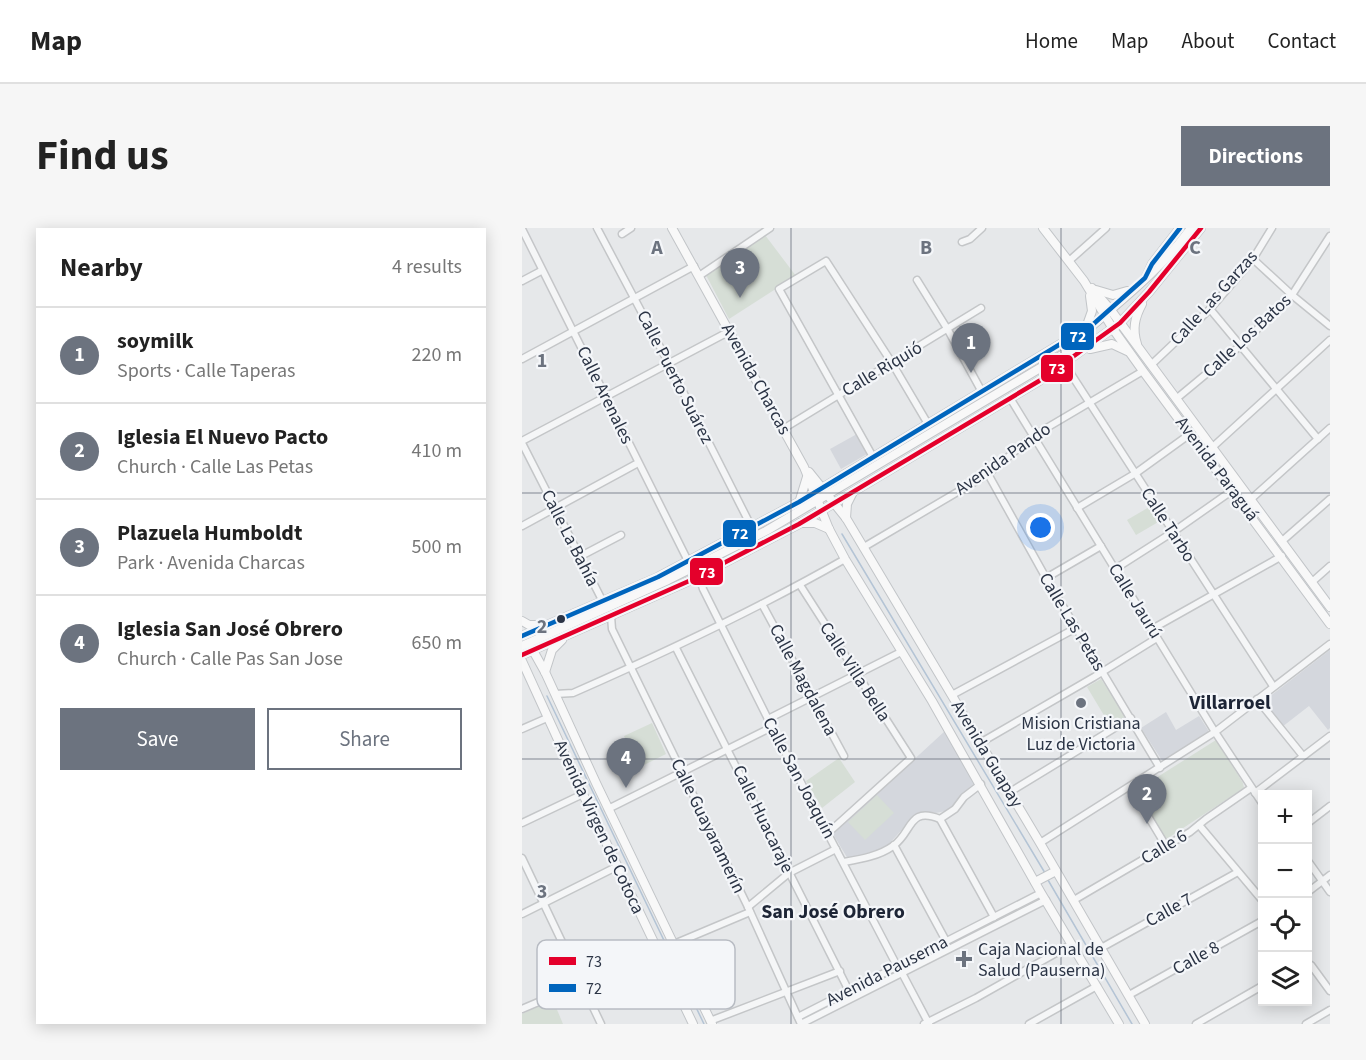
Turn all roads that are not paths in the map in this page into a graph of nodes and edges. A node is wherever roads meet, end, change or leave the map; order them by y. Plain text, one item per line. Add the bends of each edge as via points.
1 (597, 228) edge
2 (632, 228) edge
3 (672, 228) edge
4 (770, 228) edge
5 (982, 228) edge
6 (1043, 228) edge
7 (1106, 228) edge
8 (1180, 228) edge
9 (1191, 228) edge
10 (1201, 228) edge
11 (1272, 228) edge
12 (522, 230) edge
13 (622, 234) dead end
14 (1330, 236) edge
15 (962, 242) dead end
16 (1253, 259) junction
17 (1069, 261) junction
18 (694, 266) junction
19 (542, 271) junction
20 (699, 276) junction
21 (1145, 278) junction
22 (918, 280) dead end
23 (522, 281) edge
24 (1084, 281) junction
25 (1093, 289) junction
26 (1131, 289) junction
27 (1149, 292) junction
28 (1292, 295) junction
29 (635, 299) junction
30 (981, 308) dead end
31 (1209, 309) junction
32 (1112, 318) junction
33 (1330, 326) edge
34 (948, 330) junction
35 (573, 331) junction
36 (730, 331) junction
37 (1082, 333) junction
38 (1330, 340) edge
39 (1240, 346) junction
40 (1135, 352) junction
41 (1081, 353) junction
42 (522, 359) edge
43 (1069, 361) junction
44 (669, 362) junction
45 (892, 363) junction
46 (1151, 365) junction
47 (1143, 371) junction
48 (1276, 390) junction
49 (982, 392) junction
50 (998, 394) junction
51 (606, 395) junction
52 (838, 395) junction
53 (1010, 398) junction
54 (1176, 399) junction
55 (1089, 402) junction
56 (956, 408) junction
57 (928, 424) junction
58 (783, 429) junction
59 (1330, 430) edge
60 (1190, 434) junction
61 (1033, 436) junction
62 (1318, 439) junction
63 (522, 442) edge
64 (1213, 448) junction
65 (1205, 454) junction
66 (873, 457) junction
67 (638, 463) junction
68 (807, 472) junction
69 (1136, 473) junction
70 (988, 474) junction
71 (839, 478) junction
72 (1233, 490) junction
73 (853, 491) junction
74 (821, 496) junction
75 (843, 498) junction
76 (1330, 499) edge
77 (1250, 500) junction
78 (803, 504) junction
79 (835, 506) junction
80 (1077, 508) junction
81 (555, 509) junction
82 (846, 518) junction
83 (799, 524) junction
84 (522, 526) edge
85 (752, 528) junction
86 (829, 530) junction
87 (1173, 532) junction
88 (621, 535) dead end
89 (1281, 542) junction
90 (1101, 546) junction
91 (864, 548) junction
92 (1282, 556) junction
93 (579, 557) junction
94 (710, 559) junction
95 (844, 560) junction
96 (687, 561) junction
97 (1330, 566) edge
98 (1115, 569) junction
99 (699, 576) junction
100 (658, 577) junction
101 (1046, 578) junction
102 (689, 581) junction
103 (1312, 582) junction
104 (800, 585) junction
105 (703, 589) junction
106 (1214, 595) junction
107 (602, 600) junction
108 (762, 604) junction
109 (1330, 607) edge
110 (576, 612) junction
111 (611, 616) junction
112 (522, 621) edge
113 (599, 621) junction
114 (552, 623) junction
115 (1330, 624) edge
116 (721, 626) junction
117 (1076, 628) junction
118 (612, 629) junction
119 (1152, 629) junction
120 (557, 631) junction
121 (572, 633) junction
122 (523, 634) edge
123 (1157, 638) junction
124 (1330, 644) edge
125 (528, 646) edge
126 (676, 648) junction
127 (901, 652) junction
128 (522, 655) edge
129 (522, 661) edge
130 (631, 668) junction
131 (545, 672) junction
132 (1102, 672) junction
133 (856, 674) junction
134 (525, 676) edge
135 (1273, 686) junction
136 (554, 692) junction
137 (573, 693) junction
138 (952, 695) junction
139 (537, 696) junction
140 (811, 696) junction
141 (1257, 699) junction
142 (561, 707) junction
143 (547, 718) junction
144 (1131, 718) junction
145 (768, 719) junction
146 (772, 727) junction
147 (522, 729) edge
148 (1215, 732) junction
149 (1330, 736) edge
150 (980, 743) junction
151 (729, 750) junction
152 (844, 756) dead end
153 (1303, 756) junction
154 (1160, 768) junction
155 (682, 774) junction
156 (981, 784) junction
157 (1131, 788) junction
158 (1253, 791) junction
159 (1010, 792) junction
160 (583, 794) junction
161 (1258, 797) edge
162 (1330, 806) edge
163 (608, 809) junction
164 (940, 819) junction
165 (1312, 820) edge
166 (522, 823) edge
167 (1199, 825) junction
168 (828, 833) junction
169 (1040, 843) junction
170 (894, 845) junction
171 (1166, 846) junction
172 (836, 849) junction
173 (522, 858) edge
174 (844, 862) junction
175 (618, 866) junction
176 (1312, 867) edge
177 (1238, 872) junction
178 (789, 873) junction
179 (1050, 874) junction
180 (1330, 875) edge
181 (1035, 882) junction
182 (1323, 882) junction
183 (1312, 889) edge
184 (1330, 892) edge
185 (1041, 893) junction
186 (1261, 898) edge
187 (1046, 900) junction
188 (1074, 900) junction
189 (544, 903) junction
190 (749, 910) junction
191 (522, 914) edge
192 (994, 917) junction
193 (1258, 924) edge
194 (970, 929) junction
195 (974, 936) junction
196 (561, 940) edge
197 (653, 940) edge
198 (672, 940) edge
199 (683, 940) edge
200 (946, 941) junction
201 (1072, 944) junction
202 (1101, 948) junction
203 (897, 966) junction
204 (1312, 966) edge
205 (840, 971) junction
206 (902, 973) junction
207 (882, 974) junction
208 (886, 981) junction
209 (1097, 986) junction
210 (1258, 989) edge
211 (786, 990) junction
212 (849, 991) junction
213 (1330, 991) edge
214 (1129, 996) junction
215 (537, 1002) edge
216 (522, 1009) edge
217 (594, 1009) edge
218 (686, 1009) edge
219 (703, 1009) edge
220 (1330, 1010) edge
221 (711, 1022) edge
222 (800, 1022) edge
223 (927, 1023) edge
224 (601, 1024) edge
225 (693, 1024) edge
226 (1029, 1024) edge
227 (1119, 1024) edge
228 (1145, 1024) edge
229 (1196, 1024) edge
230 (1306, 1024) edge

1 - 29 street, Calle Puerto Suárez
2 - 13 street
3 - 18 main road, Avenida Charcas
4 - 20 street
5 - 15 street
6 - 17 main road
7 - 17 street
8 - 21 main road
9 - 21 main road via 1170,256
10 - 27 main road
11 - 16 street, Calle Las Garzas
12 - 19 street, Calle Arenales
14 - 28 street, Calle Los Batos
16 - 28 street
16 - 31 street, Calle Las Garzas
17 - 24 main road
18 - 20 main road, Avenida Charcas
18 - 29 street
19 - 23 street
19 - 35 street, Calle Arenales
20 - 36 main road, Avenida Charcas
21 - 26 main road
22 - 34 street
24 - 25 main road
24 - 32 main road
24 - 37 main road via 1092,311
25 - 26 main road via 1113,295
25 - 32 main road
26 - 32 main road
27 - 32 main road
27 - 40 main road via 1135,320
28 - 33 street
28 - 39 street, Calle Los Batos
29 - 35 street
29 - 44 street, Calle Puerto Suárez
30 - 34 street, Calle Riquió
31 - 39 street
31 - 46 street, Calle Las Garzas
32 - 37 main road via 1098,321
32 - 40 main road, Avenida Paraguá
32 - 40 main road, Avenida Paraguá via 1125,331
32 - 41 main road
34 - 45 street, Calle Riquió
34 - 49 street
35 - 42 street
35 - 51 street, Calle Arenales
36 - 44 street
36 - 58 main road, Avenida Charcas
37 - 49 main road
37 - 50 main road via 1067,352
38 - 48 street
39 - 48 street
39 - 54 street, Calle Los Batos
40 - 41 main road via 1112,344
40 - 46 main road, Avenida Paraguá
40 - 47 main road, Avenida Paraguá
41 - 43 main road
43 - 53 main road
43 - 55 street, Calle Tarbo via 1071,374
44 - 51 street
44 - 85 street, Calle Puerto Suárez
45 - 52 street, Calle Riquió
45 - 52 street via 826,261 779,290
45 - 57 street
46 - 54 main road, Avenida Paraguá
47 - 55 street, Avenida Pando
47 - 60 main road, Avenida Paraguá
48 - 62 street
48 - 64 street
49 - 56 main road
50 - 56 main road
50 - 74 main road
51 - 63 street
51 - 67 street, Calle Arenales
52 - 58 street, Calle Riquió
52 - 66 street
53 - 61 street, Calle Jaurú
53 - 73 main road
54 - 64 main road, Avenida Paraguá
55 - 61 street, Avenida Pando
55 - 69 street, Calle Tarbo
56 - 57 main road
57 - 66 main road
58 - 68 main road, Avenida Charcas
59 - 62 street
60 - 65 main road, Avenida Paraguá
60 - 69 street
61 - 70 street, Avenida Pando
61 - 80 street, Calle Jaurú
62 - 77 street
63 - 81 street, Calle La Bahía
64 - 65 street
64 - 77 main road, Avenida Paraguá
65 - 72 main road, Avenida Paraguá
66 - 71 main road
67 - 81 street
67 - 96 street, Calle Arenales
68 - 71 main road via 824,480
68 - 74 main road, Avenida Charcas
68 - 78 main road
69 - 80 street
69 - 87 street, Calle Tarbo
70 - 91 street, Avenida Pando
70 - 101 street, Calle Las Petas
71 - 74 main road
72 - 87 street
72 - 92 main road, Avenida Paraguá
73 - 75 main road
73 - 82 main road
74 - 75 main road
74 - 78 main road
74 - 79 main road, Avenida Guapay
74 - 79 main road
74 - 83 main road
74 - 86 main road, Avenida Guapay
75 - 79 main road
76 - 89 street
77 - 89 main road, Avenida Paraguá
78 - 85 main road
78 - 94 main road via 795,514
79 - 82 main road, Avenida Guapay
80 - 90 street, Calle Jaurú
81 - 84 street
81 - 93 street, Calle La Bahía
82 - 91 main road, Avenida Guapay
83 - 86 main road via 815,523
83 - 99 main road
85 - 96 main road
86 - 95 main road, Avenida Guapay
87 - 98 street
87 - 106 street, Calle Tarbo
88 - 93 street
89 - 103 main road, Avenida Paraguá
90 - 98 street, Calle Jaurú
90 - 101 street
91 - 138 main road, Avenida Guapay
92 - 106 street
92 - 115 main road, Avenida Paraguá
93 - 107 street, Calle La Bahía
94 - 100 main road
94 - 120 main road
95 - 104 street
95 - 127 main road, Avenida Guapay
96 - 100 main road
97 - 103 street
98 - 119 street, Calle Jaurú
99 - 102 main road
99 - 105 street, Calle San Joaquín
100 - 107 main road
101 - 117 street, Calle Las Petas
102 - 105 street
102 - 111 main road
103 - 109 main road, Avenida Paraguá
104 - 108 street
104 - 133 street, Calle Villa Bella
105 - 116 street, Calle San Joaquín
106 - 119 street
106 - 135 street, Calle Tarbo
107 - 110 main road
108 - 116 street
108 - 140 street, Calle Magdalena
110 - 114 main road
110 - 120 main road
111 - 113 main road
111 - 118 street, Calle Guayaramerín
112 - 114 main road via 536,626
113 - 118 street
113 - 121 main road
114 - 122 main road
116 - 126 street
116 - 145 street, Calle San Joaquín
117 - 132 street, Calle Las Petas
117 - 138 street
118 - 130 street, Calle Guayaramerín
119 - 123 street, Calle Jaurú
120 - 125 main road
121 - 125 main road
121 - 131 main road via 552,650
122 - 125 main road, Avenida Virgen de Cotoca
123 - 132 street
123 - 148 street, Calle Jaurú
124 - 135 street
125 - 128 main road
125 - 131 main road, Avenida Virgen de Cotoca
126 - 130 street
126 - 151 street, Calle Huacaraje
127 - 133 street
127 - 156 main road, Avenida Guapay
129 - 134 main road, Avenida Virgen de Cotoca
130 - 137 street
130 - 155 street, Calle Guayaramerín
131 - 136 main road, Avenida Virgen de Cotoca
132 - 144 street, Calle Las Petas
132 - 150 street
133 - 140 street
133 - 168 street, Calle Villa Bella via 911,758
134 - 139 main road, Avenida Virgen de Cotoca
135 - 141 street
136 - 137 street
136 - 139 main road via 543,688
136 - 142 main road, Avenida Virgen de Cotoca
137 - 142 street
138 - 150 main road, Avenida Guapay
139 - 143 main road, Avenida Virgen de Cotoca
140 - 145 street
140 - 152 street, Calle Magdalena
141 - 148 street
141 - 153 street
142 - 163 main road, Avenida Virgen de Cotoca
143 - 147 street
143 - 160 main road, Avenida Virgen de Cotoca
144 - 154 street, Calle Las Petas
144 - 159 street
145 - 146 street, Calle San Joaquín
146 - 151 street
146 - 168 street, Calle San Joaquín
148 - 154 street
148 - 158 street, Calle Jaurú
149 - 153 street, Calle 6
150 - 159 main road, Avenida Guapay
151 - 155 street
151 - 178 street, Calle Huacaraje
153 - 158 street, Calle 6
154 - 157 street
155 - 163 street
155 - 190 street, Calle Guayaramerín
156 - 164 street
156 - 181 main road, Avenida Guapay
157 - 169 street
157 - 171 street
158 - 161 street, Calle Jaurú
158 - 167 street, Calle 6
159 - 169 main road, Avenida Guapay
160 - 166 street
160 - 175 main road, Avenida Virgen de Cotoca
162 - 165 street
163 - 198 main road, Avenida Virgen de Cotoca
164 - 170 street via 928,815 914,819
164 - 192 street
167 - 171 street, Calle 6
167 - 177 street
168 - 172 street, Calle San Joaquín
169 - 179 main road, Avenida Guapay
170 - 174 street via 866,858
170 - 200 street
171 - 188 street, Calle 6
172 - 174 street, Calle San Joaquín
172 - 178 street
173 - 189 street
174 - 203 street, Calle San Joaquín
175 - 189 street
175 - 197 main road, Avenida Virgen de Cotoca
176 - 182 street
177 - 186 street
177 - 202 street, Calle 7
178 - 190 street
178 - 205 street, Calle Huacaraje
179 - 181 main road
179 - 188 main road, Avenida Guapay
180 - 182 street
181 - 185 main road, Avenida Guapay
182 - 183 street
182 - 184 street
185 - 187 main road, Avenida Guapay
185 - 192 street, Avenida Pauserna
187 - 195 street, Avenida Pauserna
187 - 201 main road, Avenida Guapay
188 - 202 main road, Avenida Guapay
189 - 191 street
189 - 196 street
190 - 199 street
190 - 211 street, Calle Guayaramerín
192 - 194 street, Avenida Pauserna
193 - 214 street, Calle 8
194 - 195 street
194 - 200 street, Avenida Pauserna
195 - 206 street, Avenida Pauserna
200 - 203 street, Avenida Pauserna
201 - 209 main road, Avenida Guapay
201 - 223 street
202 - 214 main road, Avenida Guapay
203 - 207 street, Avenida Pauserna
204 - 213 street
205 - 211 street
205 - 212 street, Calle Huacaraje
206 - 208 street, Avenida Pauserna
206 - 223 street
207 - 208 street
207 - 212 street, Avenida Pauserna
208 - 222 street, Avenida Pauserna
209 - 226 street
209 - 227 main road, Avenida Guapay
210 - 229 street
211 - 221 street
211 - 222 street, Calle Guayaramerín
212 - 222 street, Avenida Pauserna
214 - 228 main road, Avenida Guapay
215 - 216 street
217 - 224 street
218 - 225 main road, Avenida Virgen de Cotoca
219 - 221 main road, Avenida Virgen de Cotoca
220 - 230 street

